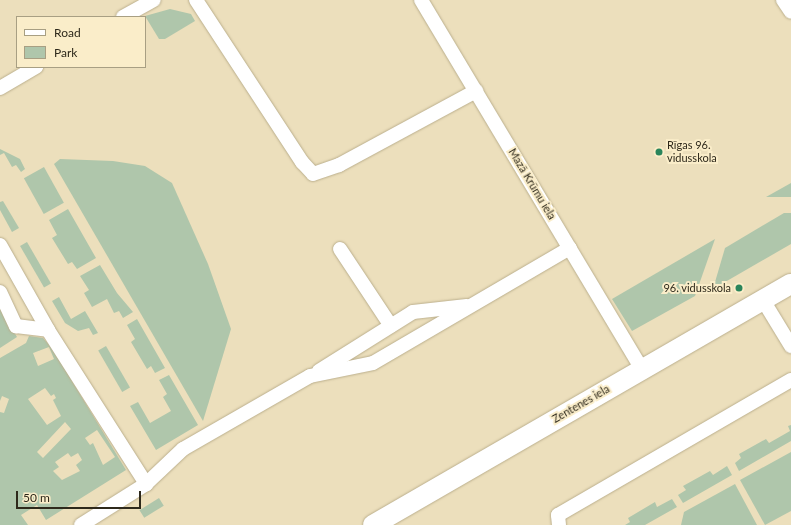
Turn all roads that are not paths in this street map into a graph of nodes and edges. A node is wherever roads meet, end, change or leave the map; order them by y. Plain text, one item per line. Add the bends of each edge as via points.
1 (154, 0) edge
2 (196, 0) edge
3 (421, 0) edge
4 (783, 0) edge
5 (791, 12) edge
6 (125, 16) edge
7 (34, 68) edge
8 (0, 88) edge
9 (476, 91) junction
10 (0, 245) edge
11 (570, 248) junction
12 (340, 249) dead end
13 (791, 284) edge
14 (0, 292) edge
15 (763, 300) junction
16 (473, 306) junction
17 (391, 326) junction
18 (48, 330) junction
19 (791, 346) edge
20 (642, 368) junction
21 (310, 376) junction
22 (791, 380) edge
23 (146, 484) junction
24 (81, 525) edge
25 (373, 525) edge
26 (559, 525) edge

1 - 6 street
2 - 9 street via 302,162 313,174 339,165
3 - 9 street, Mazā Krūmu iela
4 - 5 street
7 - 8 street
9 - 11 street, Mazā Krūmu iela
10 - 18 street
11 - 16 street
11 - 20 street, Mazā Krūmu iela
12 - 17 street
13 - 15 street, Zentenes iela
14 - 18 street via 16,326
15 - 19 street
15 - 20 street, Zentenes iela
16 - 17 street via 413,312
16 - 21 street via 373,363
17 - 21 street
18 - 23 street
20 - 25 street, Zentenes iela
21 - 23 street via 183,449
22 - 26 street via 558,515
23 - 24 street

